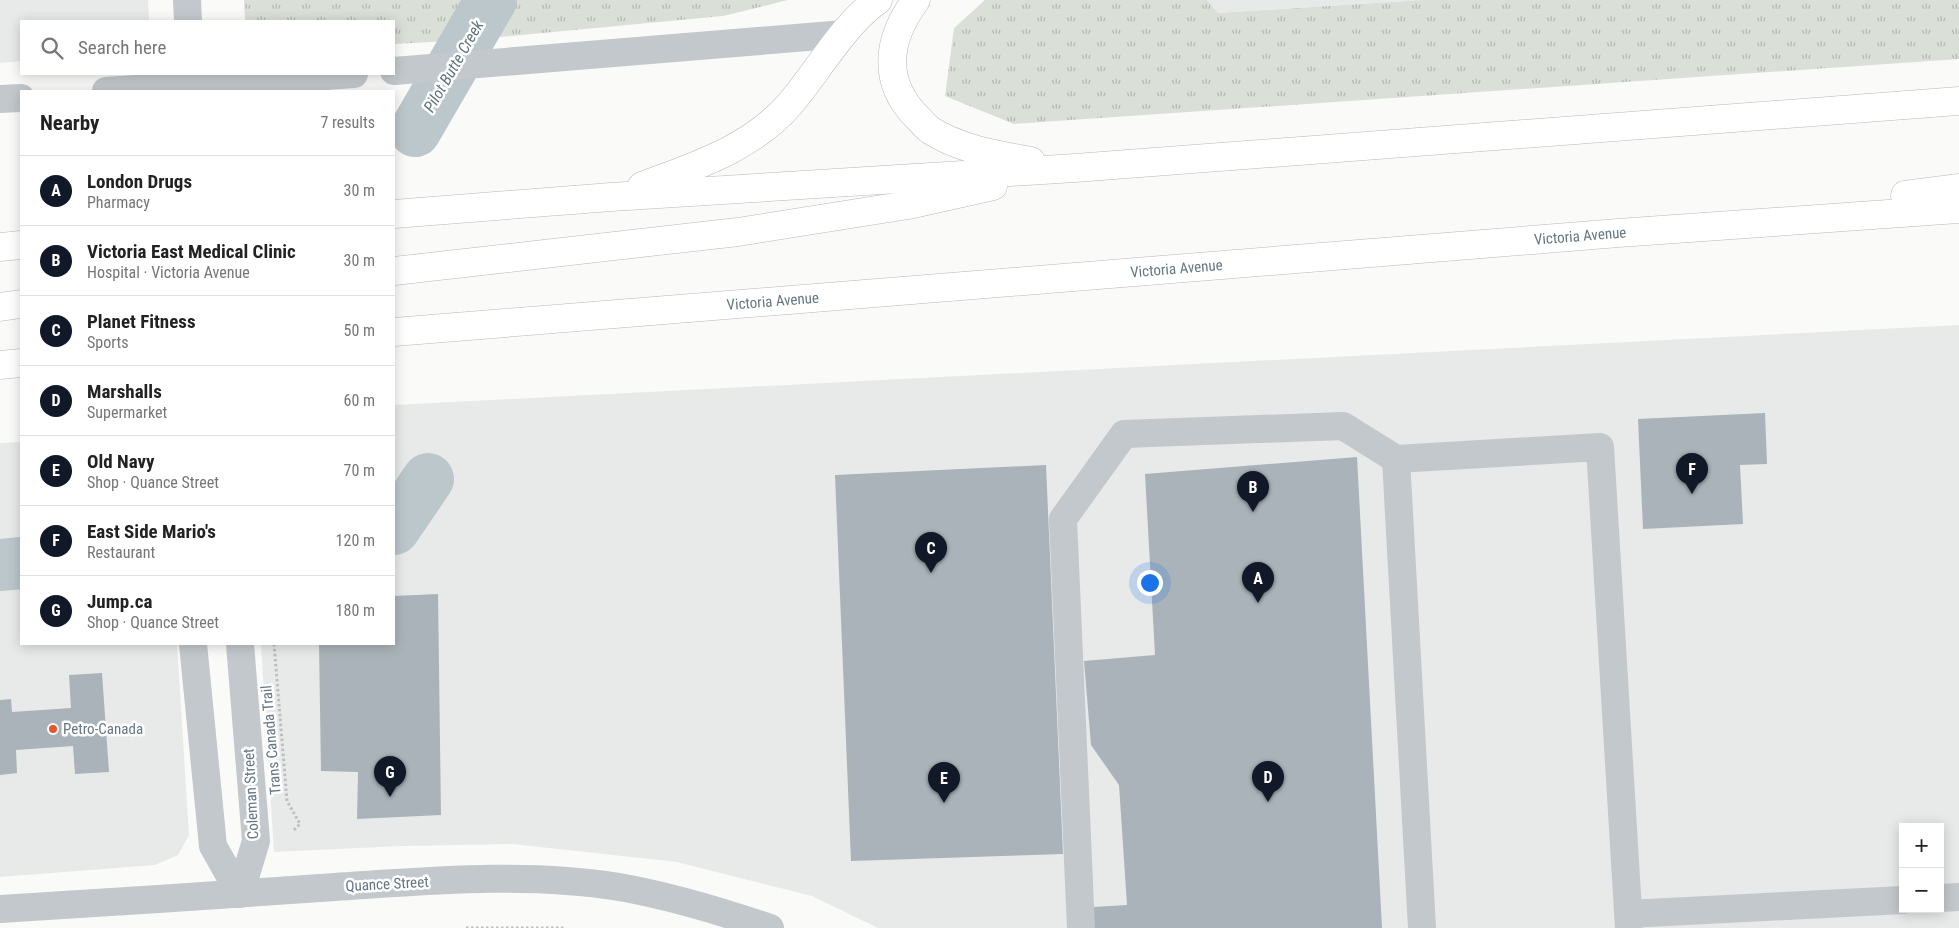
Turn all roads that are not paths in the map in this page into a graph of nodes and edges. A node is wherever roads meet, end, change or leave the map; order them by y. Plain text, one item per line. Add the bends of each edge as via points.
1 (187, 0) edge
2 (878, 0) edge
3 (916, 0) edge
4 (188, 20) edge
5 (844, 34) junction
6 (395, 71) edge
7 (339, 75) edge
8 (190, 85) edge
9 (120, 90) edge
10 (20, 98) edge
11 (0, 99) edge
12 (1959, 101) edge
13 (1075, 168) junction
14 (1959, 188) edge
15 (611, 197) junction
16 (1959, 209) edge
17 (395, 214) edge
18 (1618, 233) junction
19 (20, 245) edge
20 (0, 247) edge
21 (395, 271) edge
22 (20, 304) edge
23 (0, 307) edge
24 (395, 332) edge
25 (20, 363) edge
26 (0, 364) edge
27 (1396, 459) junction
28 (193, 645) edge
29 (240, 645) edge
30 (240, 894) junction
31 (1959, 897) edge
32 (1944, 898) edge
33 (1899, 900) edge
34 (0, 909) edge
35 (1629, 921) edge
36 (770, 928) edge
37 (1081, 928) edge
38 (1422, 928) edge

1 - 4 street
2 - 5 highway
3 - 13 highway via 896,35 891,57 894,82 907,106 929,129 964,146
5 - 6 street
5 - 15 highway via 788,106 739,146 708,162
7 - 8 street
8 - 9 street
10 - 11 street
12 - 13 highway
13 - 15 highway
13 - 21 highway via 908,206 738,232
14 - 18 highway
15 - 17 highway
16 - 18 highway, Victoria Avenue
18 - 24 highway, Victoria Avenue
19 - 20 highway
22 - 23 highway
25 - 26 highway
27 - 35 street via 1600,447
27 - 37 street via 1342,426 1124,434 1063,519
27 - 38 street
28 - 30 street via 213,846
29 - 30 street, Coleman Street via 256,841
30 - 34 street, Quance Street
30 - 36 street, Quance Street via 487,879 555,881 618,887 670,897
31 - 32 street
33 - 35 street

